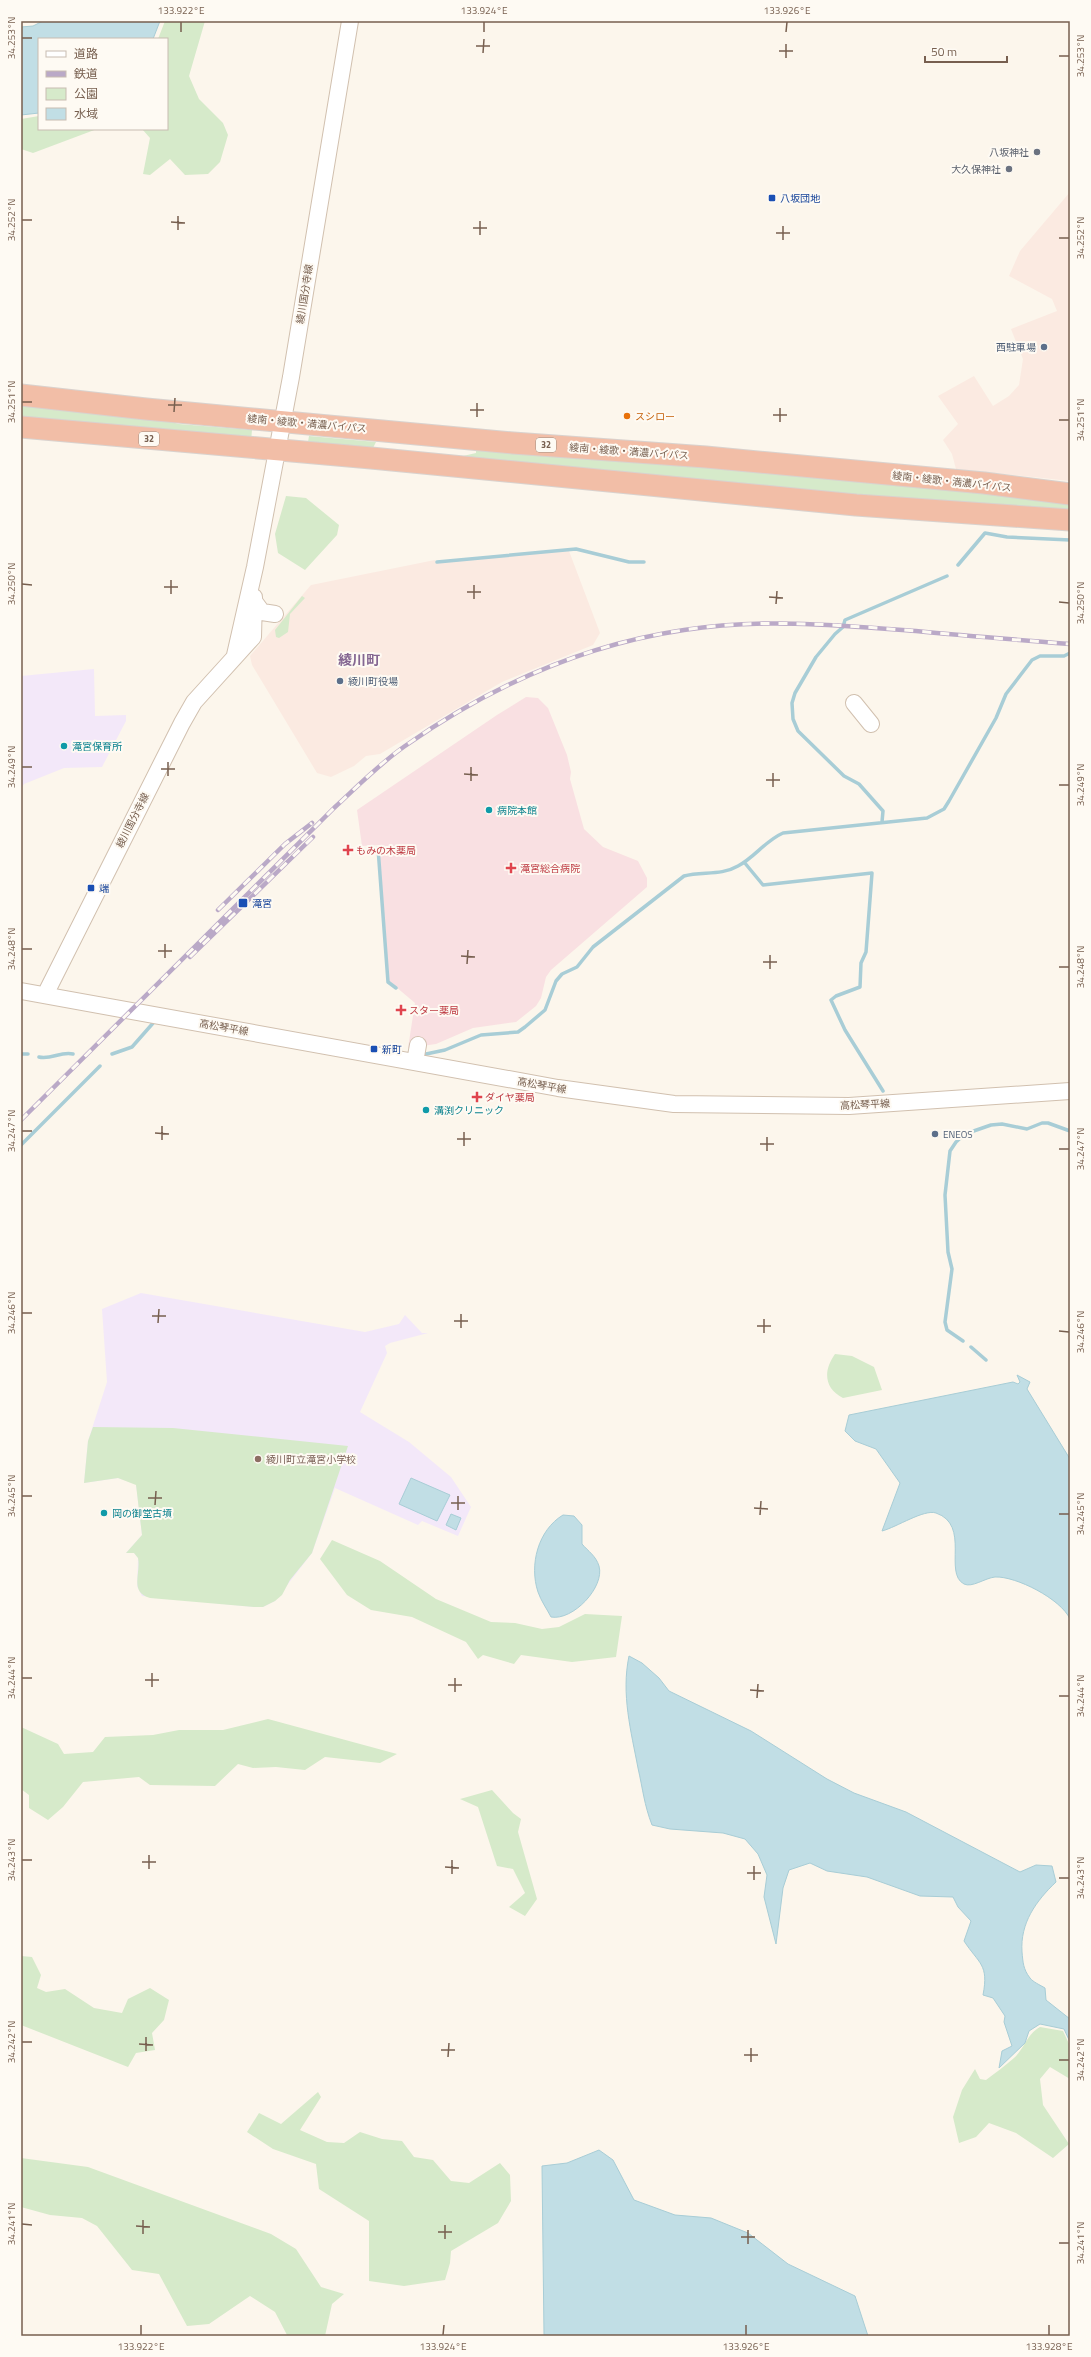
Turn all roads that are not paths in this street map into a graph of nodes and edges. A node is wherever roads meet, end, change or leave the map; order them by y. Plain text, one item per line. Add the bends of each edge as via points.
1 (350, 21) edge
2 (21, 395) edge
3 (282, 421) junction
4 (21, 427) edge
5 (277, 450) junction
6 (1070, 494) edge
7 (1070, 520) edge
8 (255, 567) junction
9 (254, 601) junction
10 (275, 614) dead end
11 (235, 655) junction
12 (854, 703) dead end
13 (871, 724) dead end
14 (21, 991) edge
15 (45, 995) junction
16 (418, 1045) dead end
17 (415, 1062) junction
18 (1070, 1091) edge

1 - 3 main road, 綾川国分寺線
2 - 3 highway, 綾南・綾歌・満濃バイパス / 32
3 - 5 main road, 綾川国分寺線
3 - 6 highway, 綾南・綾歌・満濃バイパス / 32 via 513,443 714,457 984,483
4 - 5 highway, 32
5 - 7 highway, 32 via 856,505
5 - 8 main road, 綾川国分寺線
8 - 9 main road, 綾川国分寺線
8 - 11 main road, 綾川国分寺線
9 - 10 main road via 262,612
9 - 11 main road, 綾川国分寺線 via 253,637
11 - 15 main road, 綾川国分寺線 via 194,702 182,723
12 - 13 main road
14 - 15 main road, 高松琴平線
15 - 17 main road, 高松琴平線
16 - 17 main road
17 - 18 main road, 高松琴平線 via 558,1088 674,1104 849,1106

